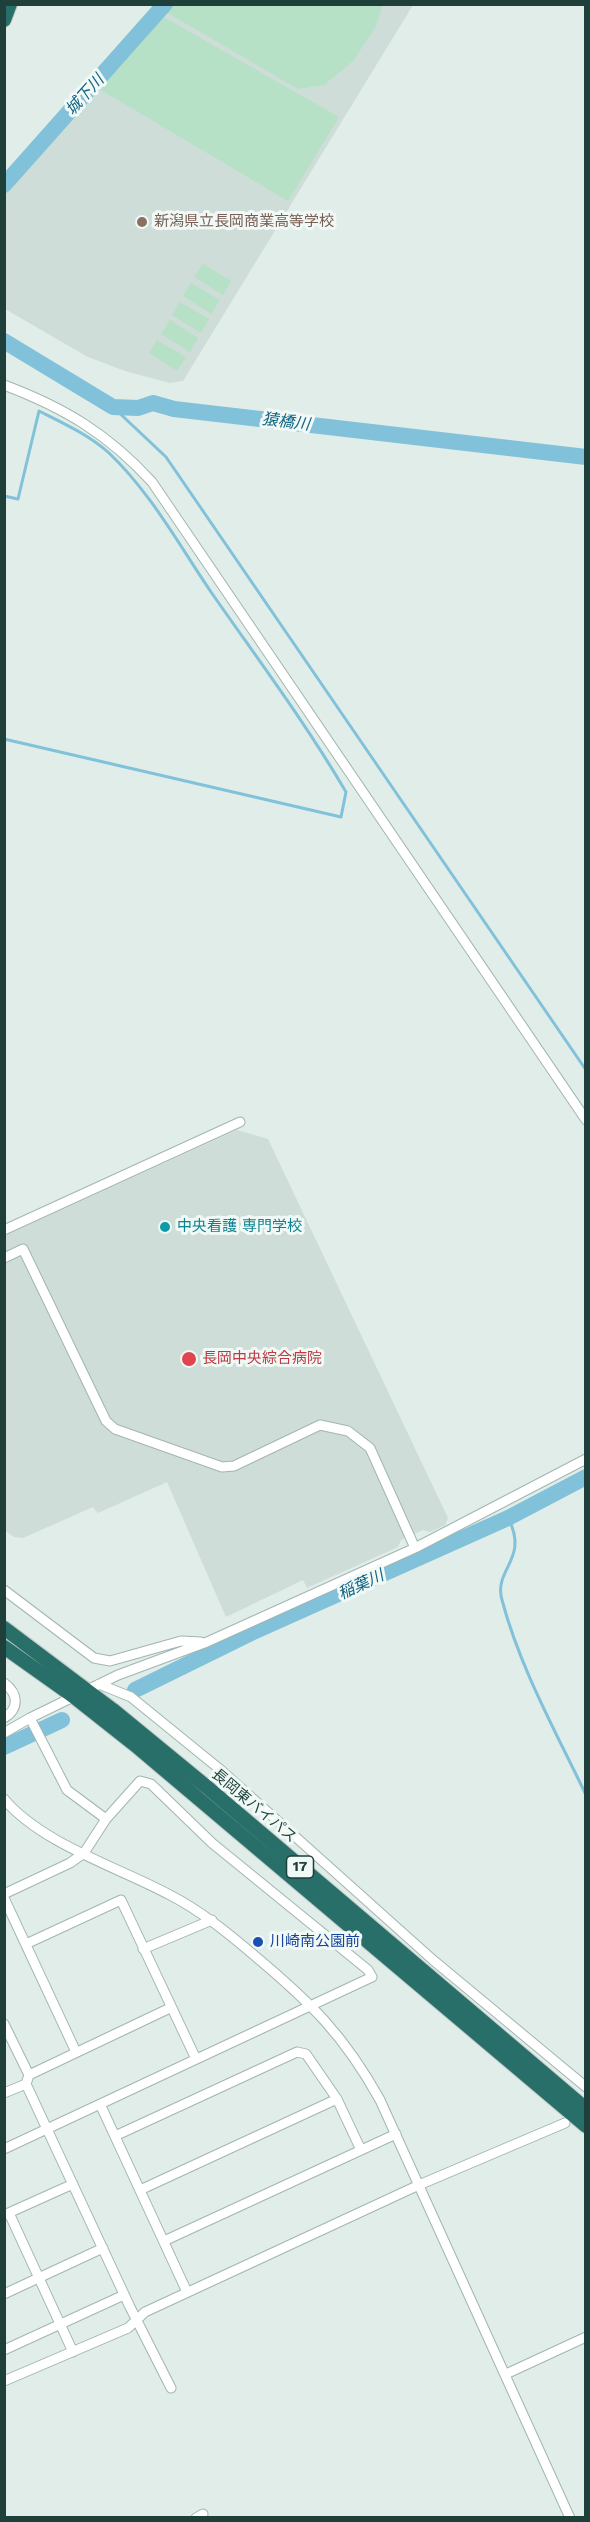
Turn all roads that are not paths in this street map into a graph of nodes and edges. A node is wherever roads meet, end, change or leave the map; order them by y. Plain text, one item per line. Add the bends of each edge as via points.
1 (10, 4) edge
2 (4, 20) edge
3 (4, 386) edge
4 (585, 1120) edge
5 (240, 1122) dead end
6 (4, 1230) edge
7 (4, 1258) edge
8 (585, 1459) edge
9 (415, 1548) junction
10 (4, 1590) edge
11 (6, 1628) edge
12 (207, 1642) junction
13 (4, 1647) edge
14 (4, 1683) edge
15 (93, 1687) junction
16 (74, 1696) junction
17 (4, 1718) edge
18 (32, 1722) junction
19 (4, 1733) edge
20 (4, 1799) edge
21 (106, 1819) junction
22 (84, 1853) junction
23 (4, 1896) edge
24 (212, 1920) junction
25 (26, 1944) junction
26 (143, 1949) junction
27 (313, 2006) junction
28 (170, 2008) junction
29 (4, 2025) edge
30 (7, 2035) edge
31 (76, 2052) junction
32 (196, 2059) junction
33 (27, 2079) junction
34 (585, 2087) edge
35 (4, 2093) edge
36 (337, 2099) junction
37 (100, 2104) junction
38 (585, 2109) edge
39 (565, 2123) dead end
40 (47, 2128) junction
41 (585, 2128) edge
42 (396, 2134) junction
43 (116, 2136) junction
44 (4, 2149) edge
45 (361, 2150) junction
46 (73, 2184) junction
47 (419, 2185) junction
48 (140, 2190) junction
49 (7, 2214) edge
50 (164, 2241) junction
51 (104, 2248) junction
52 (39, 2278) junction
53 (187, 2292) junction
54 (4, 2294) edge
55 (124, 2295) junction
56 (136, 2318) junction
57 (61, 2324) junction
58 (585, 2337) edge
59 (4, 2350) edge
60 (73, 2352) junction
61 (506, 2374) junction
62 (4, 2381) edge
63 (171, 2388) dead end
64 (570, 2517) edge

1 - 2 highway
3 - 4 street via 88,425 152,482
5 - 6 street
7 - 9 street via 23,1249 106,1421 115,1429 222,1467 234,1466 320,1425 348,1431 370,1448
8 - 9 street
9 - 12 street
10 - 12 street via 102,1661 181,1641
11 - 15 highway, 長岡東バイパス / 17
12 - 15 street
13 - 16 highway, 長岡東バイパス / 17
14 - 17 street via 16,1704
15 - 16 street
15 - 34 street via 131,1697 222,1771 433,1960
15 - 38 highway, 長岡東バイパス / 17
16 - 18 street
16 - 41 highway, 長岡東バイパス / 17
18 - 19 street
18 - 21 street via 66,1790
20 - 22 street via 44,1833
21 - 22 street
21 - 27 street via 140,1781 151,1784 212,1843 372,1977
22 - 23 street
22 - 24 street via 171,1895
23 - 25 street
24 - 26 street
24 - 27 street
25 - 26 street via 121,1900
25 - 31 street
26 - 28 street
27 - 32 street
27 - 42 street via 354,2055
28 - 31 street
28 - 32 street
29 - 30 street
30 - 33 street
31 - 33 street
32 - 37 street
33 - 35 street
33 - 40 street
36 - 43 street via 306,2054 297,2052
36 - 45 street
36 - 48 street
37 - 40 street
37 - 43 street
39 - 47 street
40 - 44 street
40 - 46 street
42 - 45 street
42 - 47 street
43 - 48 street
45 - 50 street
46 - 49 street
46 - 51 street
47 - 53 street
47 - 61 street
48 - 50 street
49 - 52 street
50 - 53 street
51 - 52 street
51 - 55 street
52 - 54 street
52 - 57 street
53 - 56 street
55 - 56 street
55 - 57 street
56 - 60 street via 128,2328
56 - 63 street
57 - 59 street
57 - 60 street
58 - 61 street
60 - 62 street
61 - 64 street

